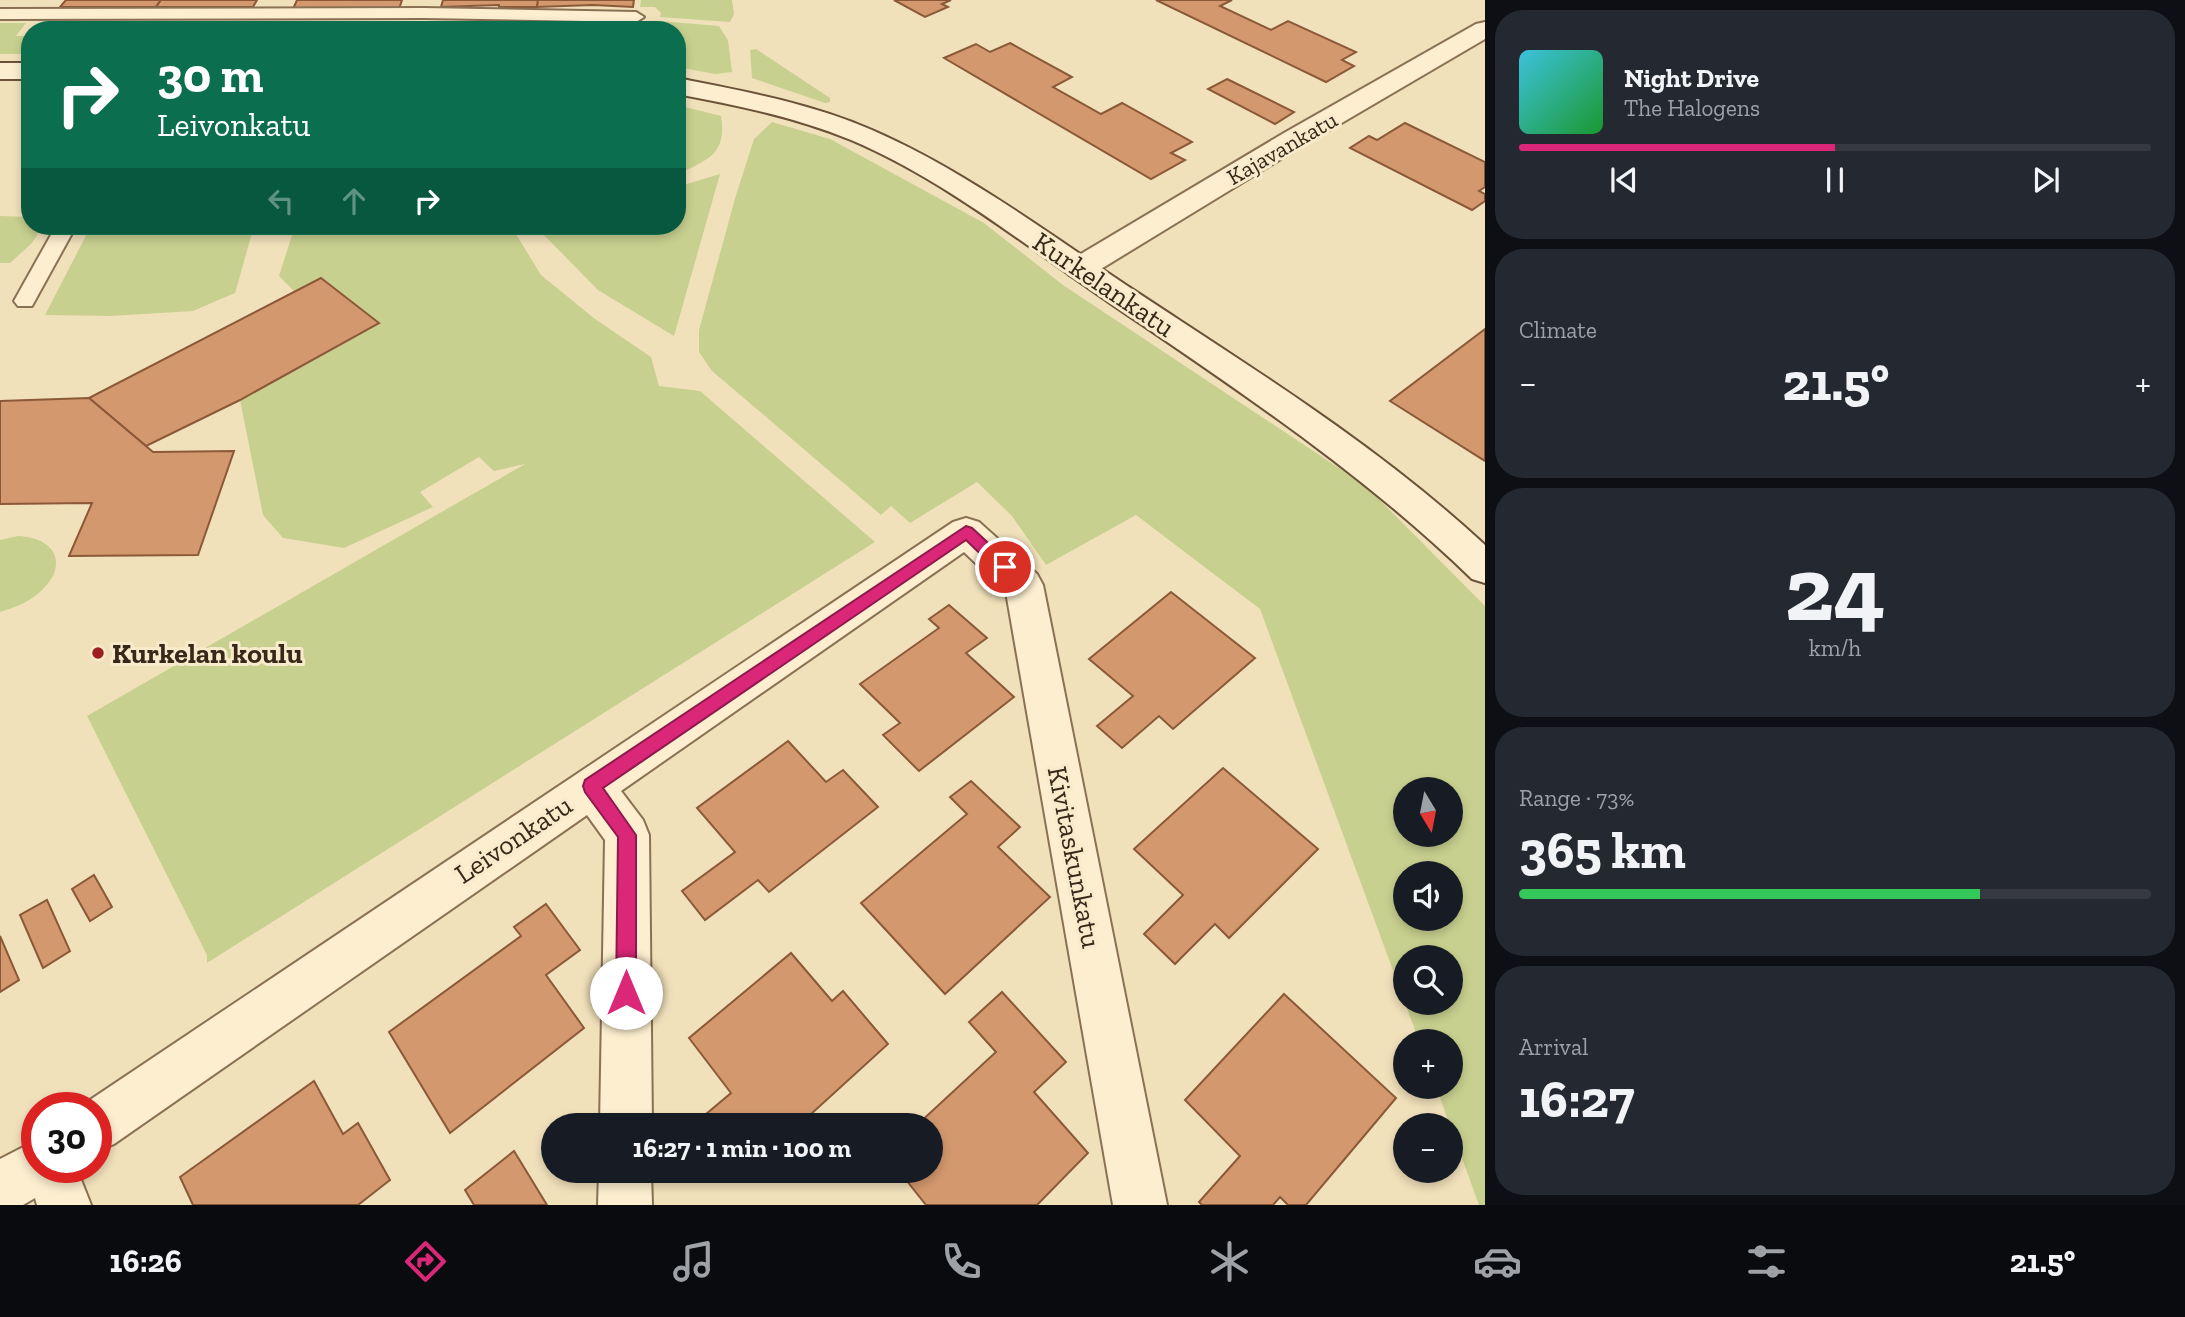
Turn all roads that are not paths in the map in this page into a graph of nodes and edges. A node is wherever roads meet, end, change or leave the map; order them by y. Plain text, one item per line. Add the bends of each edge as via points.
1 (273, 7) edge
2 (427, 7) edge
3 (0, 14) edge
4 (636, 17) dead end
5 (1485, 29) edge
6 (0, 71) edge
7 (21, 71) edge
8 (686, 88) edge
9 (61, 235) edge
10 (1080, 268) junction
11 (25, 301) dead end
12 (966, 532) joint
13 (1485, 568) edge
14 (592, 786) junction
15 (626, 1113) edge
16 (112, 1115) edge
17 (21, 1176) edge
18 (56, 1183) edge
19 (625, 1183) edge
20 (0, 1189) edge
21 (64, 1205) edge
22 (625, 1205) edge
23 (1140, 1205) edge

1 - 2 lane
1 - 3 lane
2 - 4 lane
5 - 10 street, Kajavankatu
6 - 7 street
8 - 10 street, Kurkelankatu via 818,120 885,145
9 - 11 lane
10 - 13 street, Kurkelankatu via 1297,413 1443,527
12 - 14 street, Leivonkatu
12 - 23 street, Kivitaskunkatu via 1024,585
14 - 15 street via 627,835
14 - 16 street, Leivonkatu
17 - 20 street
18 - 21 street
19 - 22 street

